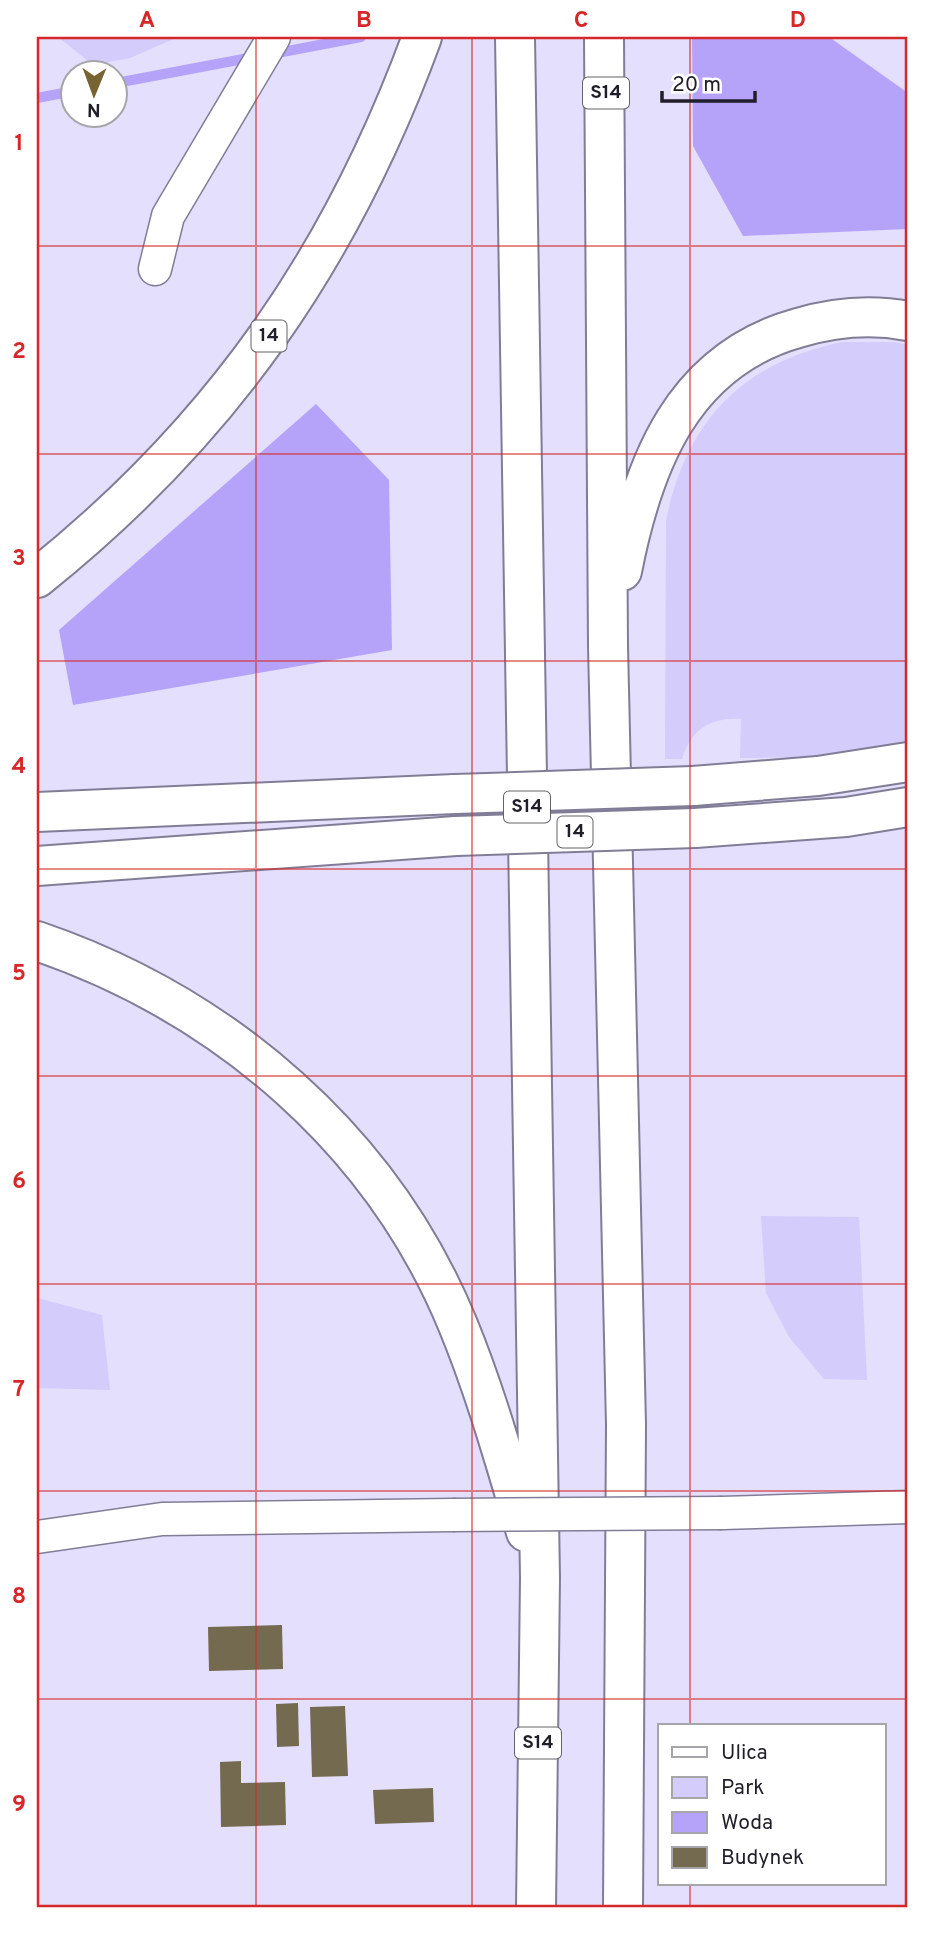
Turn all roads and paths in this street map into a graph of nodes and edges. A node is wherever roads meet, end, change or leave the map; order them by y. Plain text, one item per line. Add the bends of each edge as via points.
1 (274, 37) edge
2 (422, 37) edge
3 (515, 37) edge
4 (604, 37) edge
5 (155, 269) dead end
6 (908, 321) edge
7 (37, 578) edge
8 (608, 646) junction
9 (908, 762) edge
10 (908, 807) edge
11 (37, 812) edge
12 (37, 866) edge
13 (37, 941) edge
14 (908, 1507) edge
15 (37, 1537) edge
16 (540, 1578) junction
17 (536, 1908) edge
18 (623, 1908) edge

1 - 5 street via 168,216
2 - 7 highway, 14 via 373,160 340,226 269,337 145,482
3 - 16 highway, S14
4 - 8 highway, S14
6 - 8 highway via 880,316 843,318 767,336 723,362 694,391 642,490
8 - 18 highway, S14 via 626,1425
9 - 11 highway, bridge via 818,776 693,786
10 - 12 highway, 14, bridge via 846,817 695,828 456,836
13 - 16 highway via 85,957 152,989 208,1023 273,1071 373,1176 423,1253 457,1324 488,1404
14 - 15 street, bridge via 162,1519
16 - 17 highway, S14

